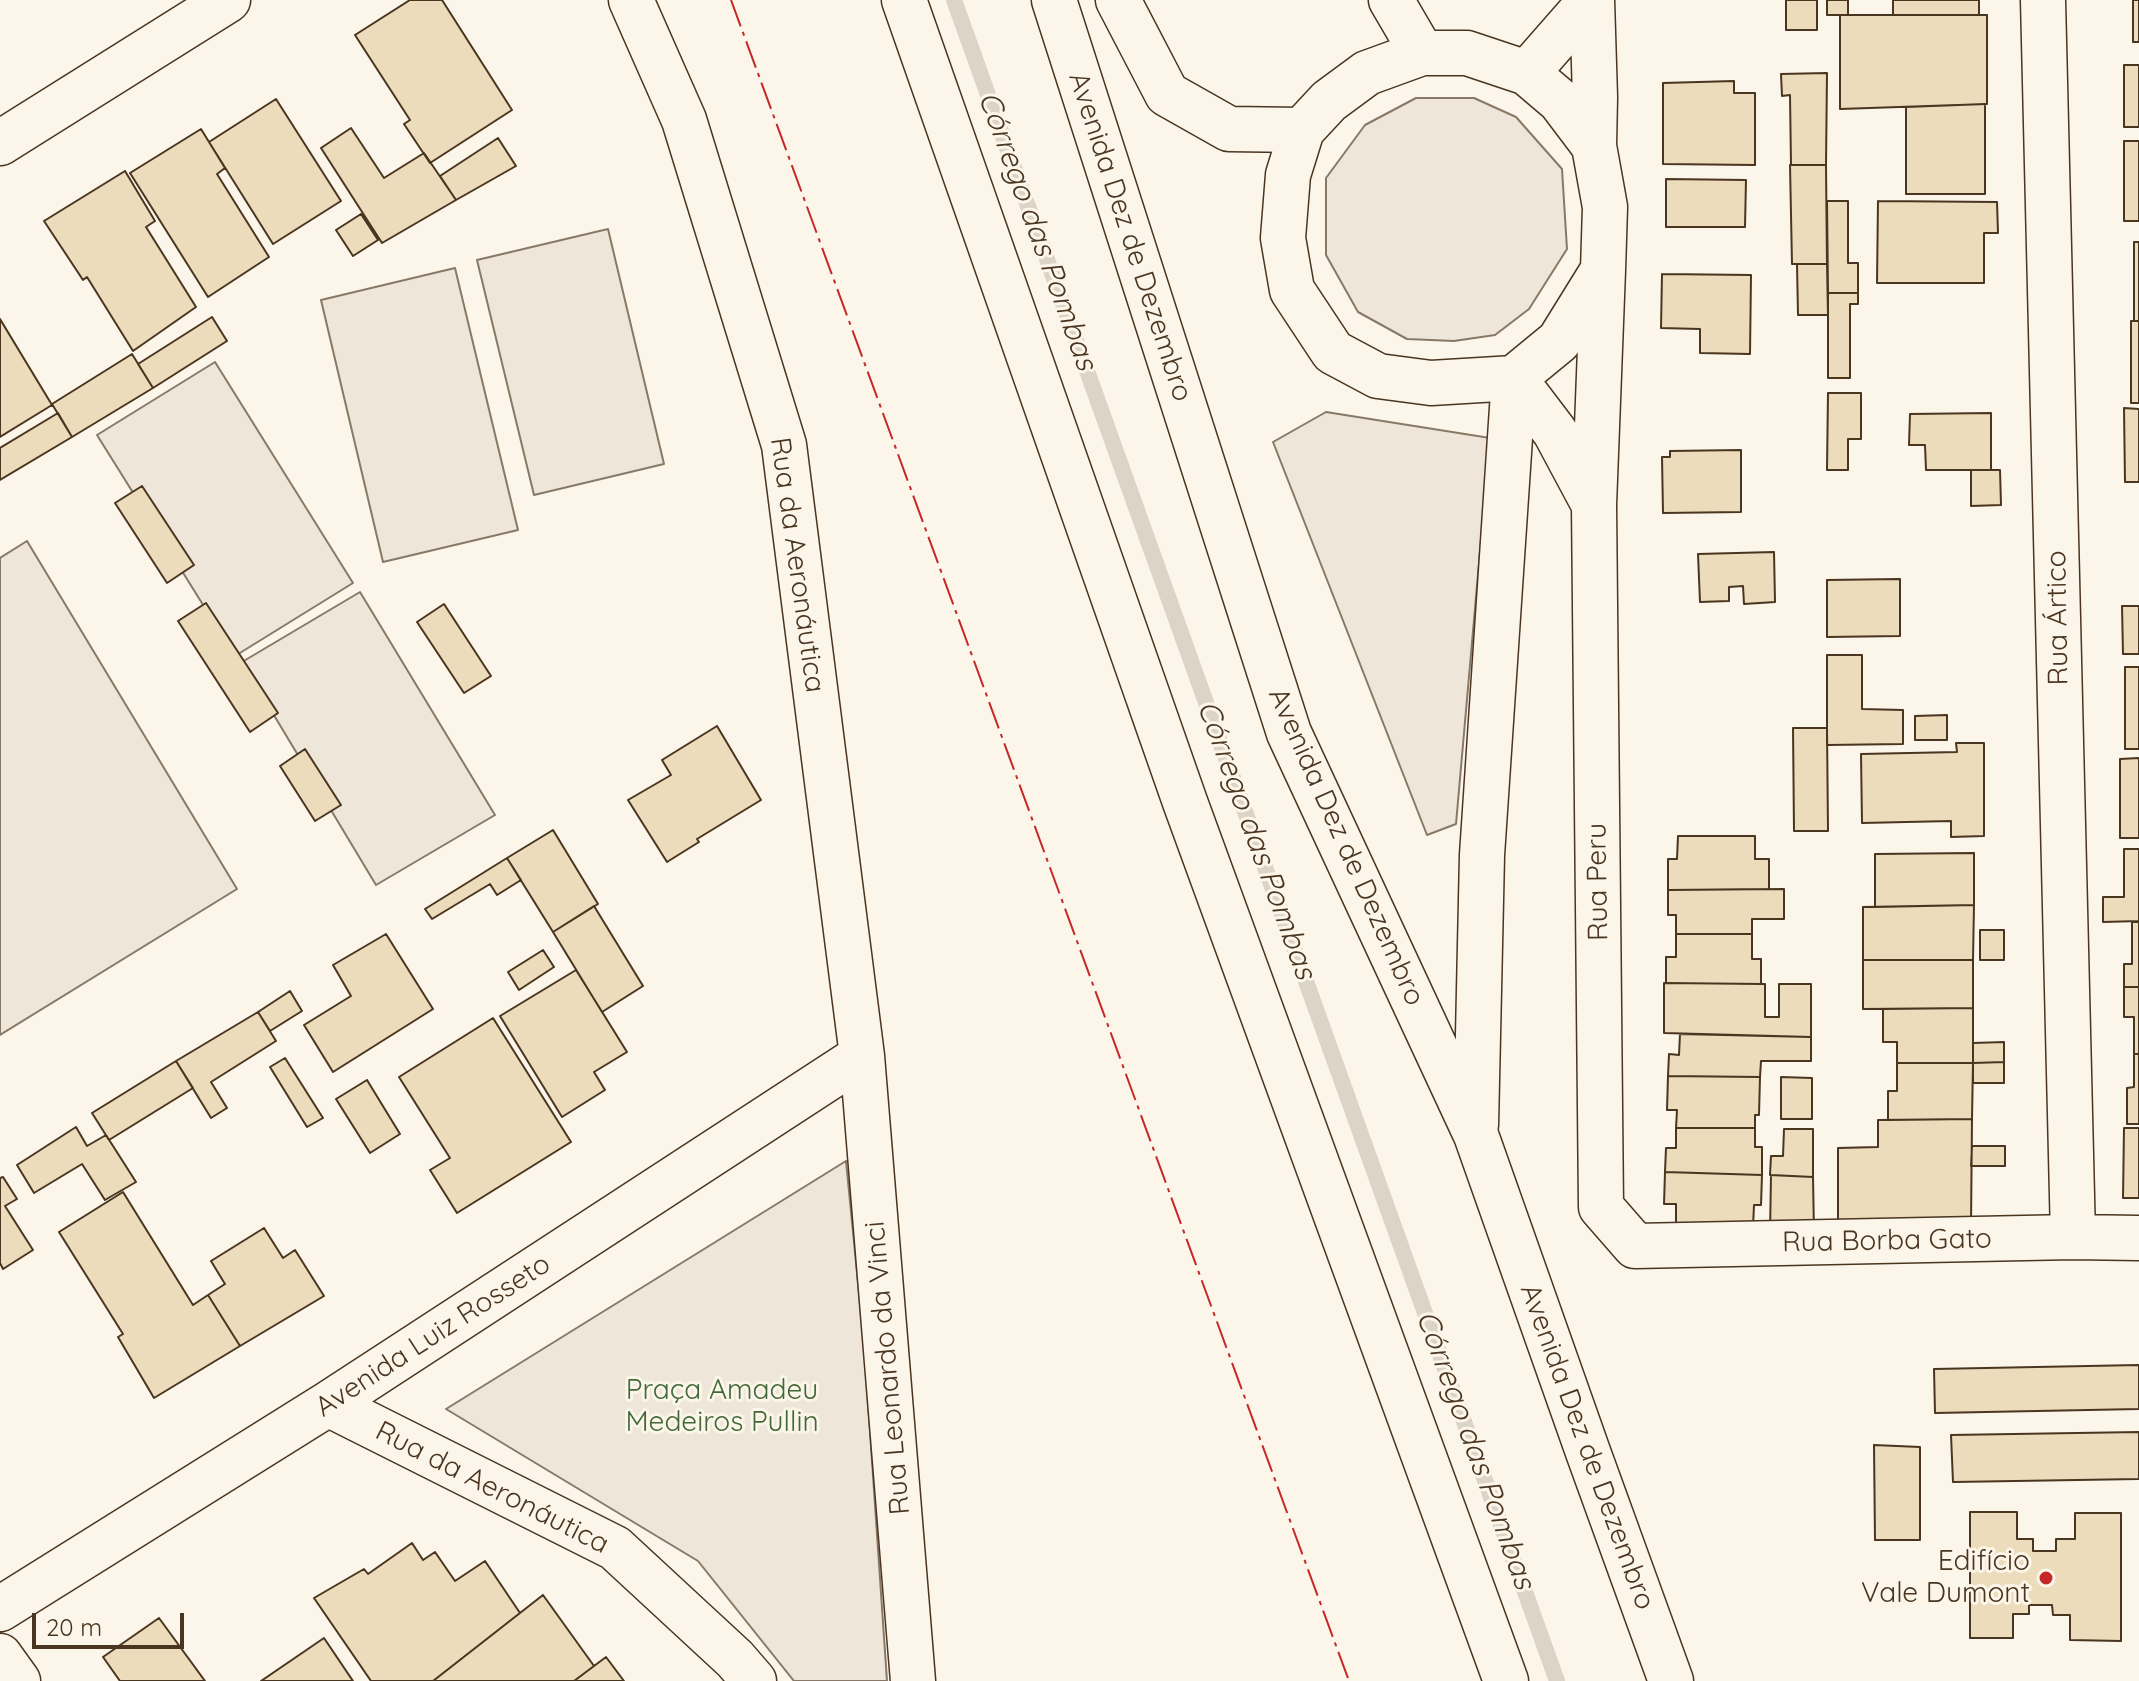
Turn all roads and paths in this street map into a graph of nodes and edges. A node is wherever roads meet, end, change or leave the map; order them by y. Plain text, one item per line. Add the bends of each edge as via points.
1 (631, 0) edge
2 (904, 0) edge
3 (1054, 0) edge
4 (1118, 0) edge
5 (1391, 0) edge
6 (1591, 0) edge
7 (2043, 0) edge
8 (203, 7) edge
9 (1422, 53) junction
10 (1527, 73) junction
11 (1302, 130) junction
12 (0, 143) edge
13 (1594, 146) junction
14 (1603, 270) junction
15 (1514, 378) junction
16 (1594, 505) junction
17 (862, 1056) junction
18 (1476, 1135) junction
19 (2073, 1237) junction
20 (2139, 1238) edge
21 (1635, 1246) joint
22 (328, 1404) junction
23 (0, 1609) edge
24 (0, 1656) edge
25 (18, 1681) edge
26 (754, 1681) edge
27 (913, 1681) edge
28 (1506, 1681) edge
29 (1671, 1681) edge

1 - 17 main road, Rua da Aeronáutica via 684,120 784,445
2 - 28 main road via 1185,802
3 - 18 main road, Avenida Dez de Dezembro via 1289,733
4 - 11 main road via 1167,94 1229,129
5 - 9 main road
6 - 10 main road
6 - 13 main road
7 - 19 main road, Rua Ártico
8 - 12 main road
9 - 10 main road via 1467,53
9 - 11 main road via 1367,73 1329,101
10 - 13 main road via 1560,101
11 - 15 main road via 1288,175 1283,238 1292,290 1333,352 1378,376 1431,383
13 - 14 main road, Rua Peru via 1605,207
14 - 15 main road via 1559,341
14 - 16 main road, Rua Peru
15 - 16 main road, Rua Peru via 1555,432
15 - 18 main road via 1482,855
16 - 21 main road, Rua Peru via 1601,1207
17 - 22 main road, Avenida Luiz Rosseto
17 - 27 main road, Rua Leonardo da Vinci
18 - 29 main road, Avenida Dez de Dezembro
19 - 20 main road, Rua Borba Gato
19 - 21 main road, Rua Borba Gato
22 - 23 main road, Avenida Luiz Rosseto
22 - 26 main road, Rua da Aeronáutica via 615,1548
24 - 25 main road

